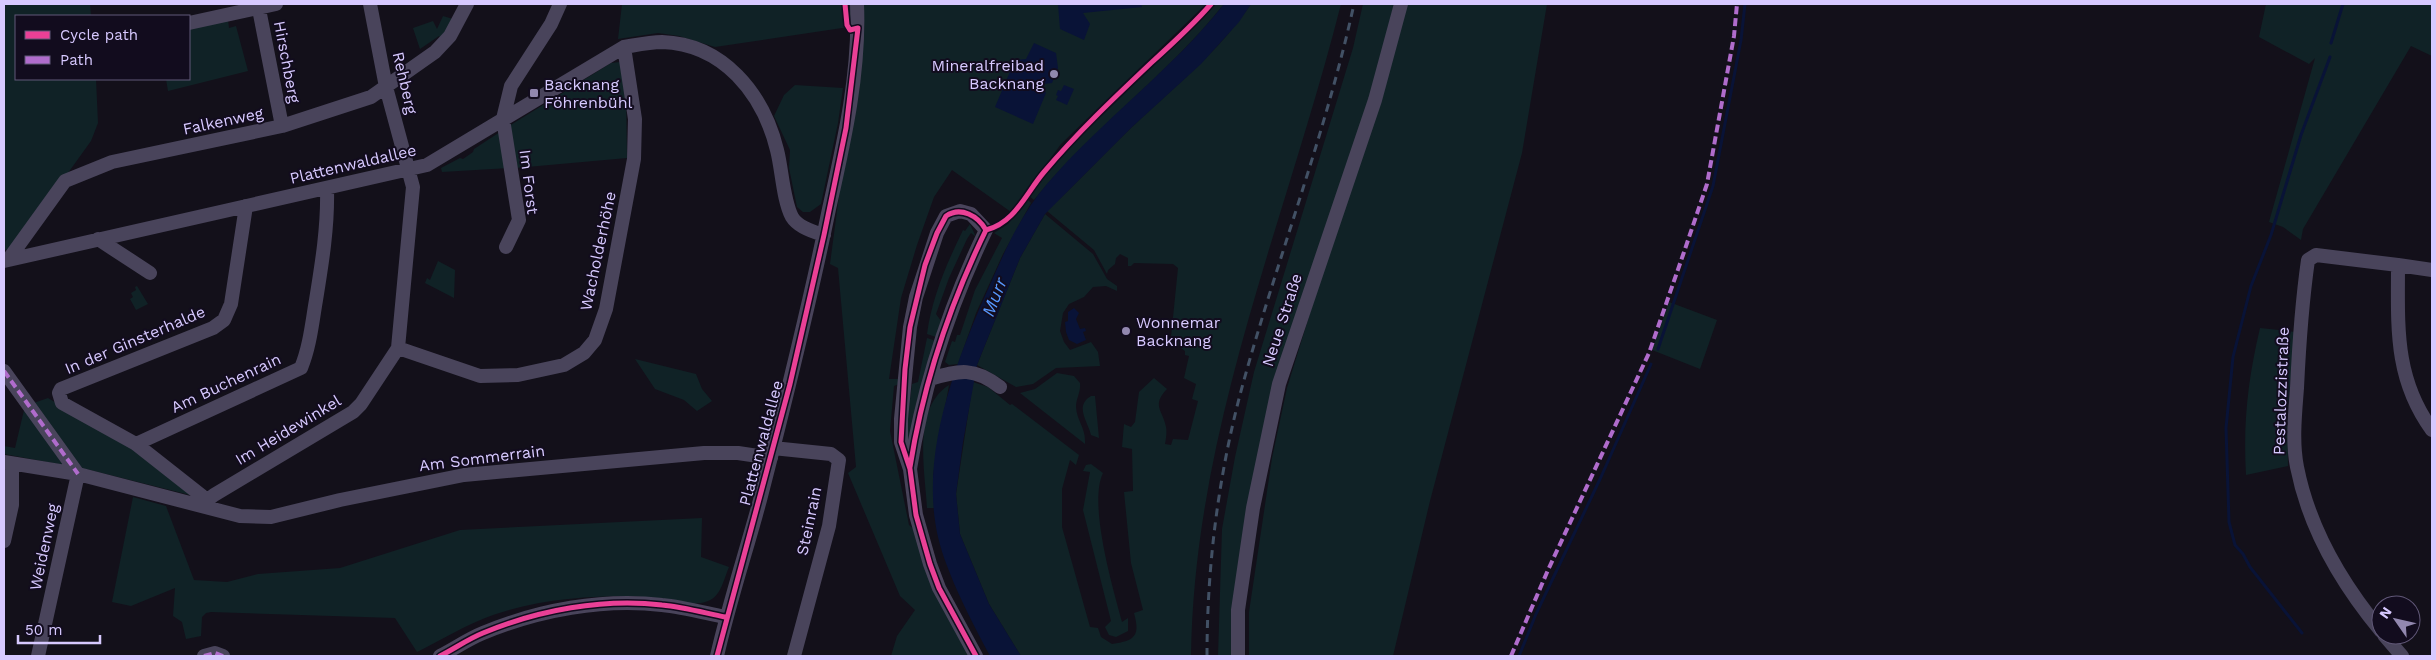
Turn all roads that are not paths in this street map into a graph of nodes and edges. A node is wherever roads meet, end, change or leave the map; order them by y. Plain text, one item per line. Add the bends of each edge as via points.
1 (276, 4) edge
2 (370, 4) edge
3 (468, 4) edge
4 (560, 4) edge
5 (856, 4) edge
6 (1401, 4) edge
7 (259, 6) edge
8 (190, 23) edge
9 (624, 47) junction
10 (386, 87) junction
11 (503, 119) junction
12 (282, 126) junction
13 (408, 170) junction
14 (327, 189) junction
15 (246, 206) junction
16 (824, 235) junction
17 (98, 239) junction
18 (506, 247) dead end
19 (6, 261) edge
20 (2398, 265) junction
21 (2432, 270) edge
22 (150, 273) dead end
23 (398, 348) junction
24 (4, 371) edge
25 (936, 378) junction
26 (1000, 387) dead end
27 (2432, 430) edge
28 (136, 444) junction
29 (772, 453) junction
30 (8, 463) edge
31 (910, 469) junction
32 (78, 474) junction
33 (201, 506) junction
34 (4, 541) edge
35 (725, 618) junction
36 (2371, 619) edge
37 (2393, 645) edge
38 (38, 656) edge
39 (204, 656) edge
40 (224, 656) edge
41 (440, 656) edge
42 (717, 656) edge
43 (794, 656) edge
44 (976, 656) edge
45 (1238, 656) edge
46 (2402, 656) edge

1 - 7 street
2 - 10 street, Rehberg
3 - 10 street, Falkenweg via 450,36 435,52
4 - 11 street via 548,30 511,86
5 - 16 street via 858,28 853,79
6 - 45 street, Neue Straße via 1375,100 1279,384 1253,508 1238,610
7 - 8 street
7 - 12 street, Hirschberg
9 - 11 street, Plattenwaldallee
9 - 16 street, Plattenwaldallee via 677,43 713,56 734,70 747,85 767,121 793,218 799,225
9 - 23 street, Wacholderhöhe via 634,119 634,159 606,309 595,340 584,353 564,365 508,376 480,376
10 - 12 street, Falkenweg via 371,97
10 - 13 street, Rehberg
11 - 13 street, Plattenwaldallee via 427,165
11 - 18 street, Im Forst via 519,220
12 - 19 street, Falkenweg via 112,162 65,181
13 - 14 street, Plattenwaldallee
13 - 23 street, Im Heidewinkel via 414,187
14 - 15 street, Plattenwaldallee
14 - 28 street, Am Buchenrain via 319,282 308,351 301,368
15 - 17 street, Plattenwaldallee
15 - 28 street, In der Ginsterhalde via 231,304 224,320 213,328 62,389 59,393 62,403
16 - 29 street, Plattenwaldallee
17 - 19 street, Plattenwaldallee
17 - 22 street
20 - 21 street
20 - 27 street via 2398,345 2414,400
20 - 36 street, Pestalozzistraße via 2316,254 2308,260 2302,302 2294,427 2296,466 2313,522 2359,604
23 - 33 street, Im Heidewinkel via 353,412 214,495
24 - 32 street
25 - 26 street via 960,371 975,372
25 - 31 street via 918,417
25 - 31 street via 963,282 986,230 979,220 966,212 952,212 945,218 932,246 914,305 901,419 901,442
28 - 33 street via 202,496
29 - 33 street, Am Sommerrain via 704,453 464,475 271,516 240,516
29 - 35 street, Plattenwaldallee
29 - 43 street, Steinrain via 831,454 839,460 828,526
30 - 32 street, Am Sommerrain
30 - 34 street via 12,505
31 - 44 street via 916,515 930,564 939,588
32 - 33 street, Am Sommerrain
32 - 38 street, Weidenweg
35 - 41 street via 642,604 621,603 560,610 483,633
35 - 42 street, Plattenwaldallee
37 - 46 street
39 - 40 street via 215,653

